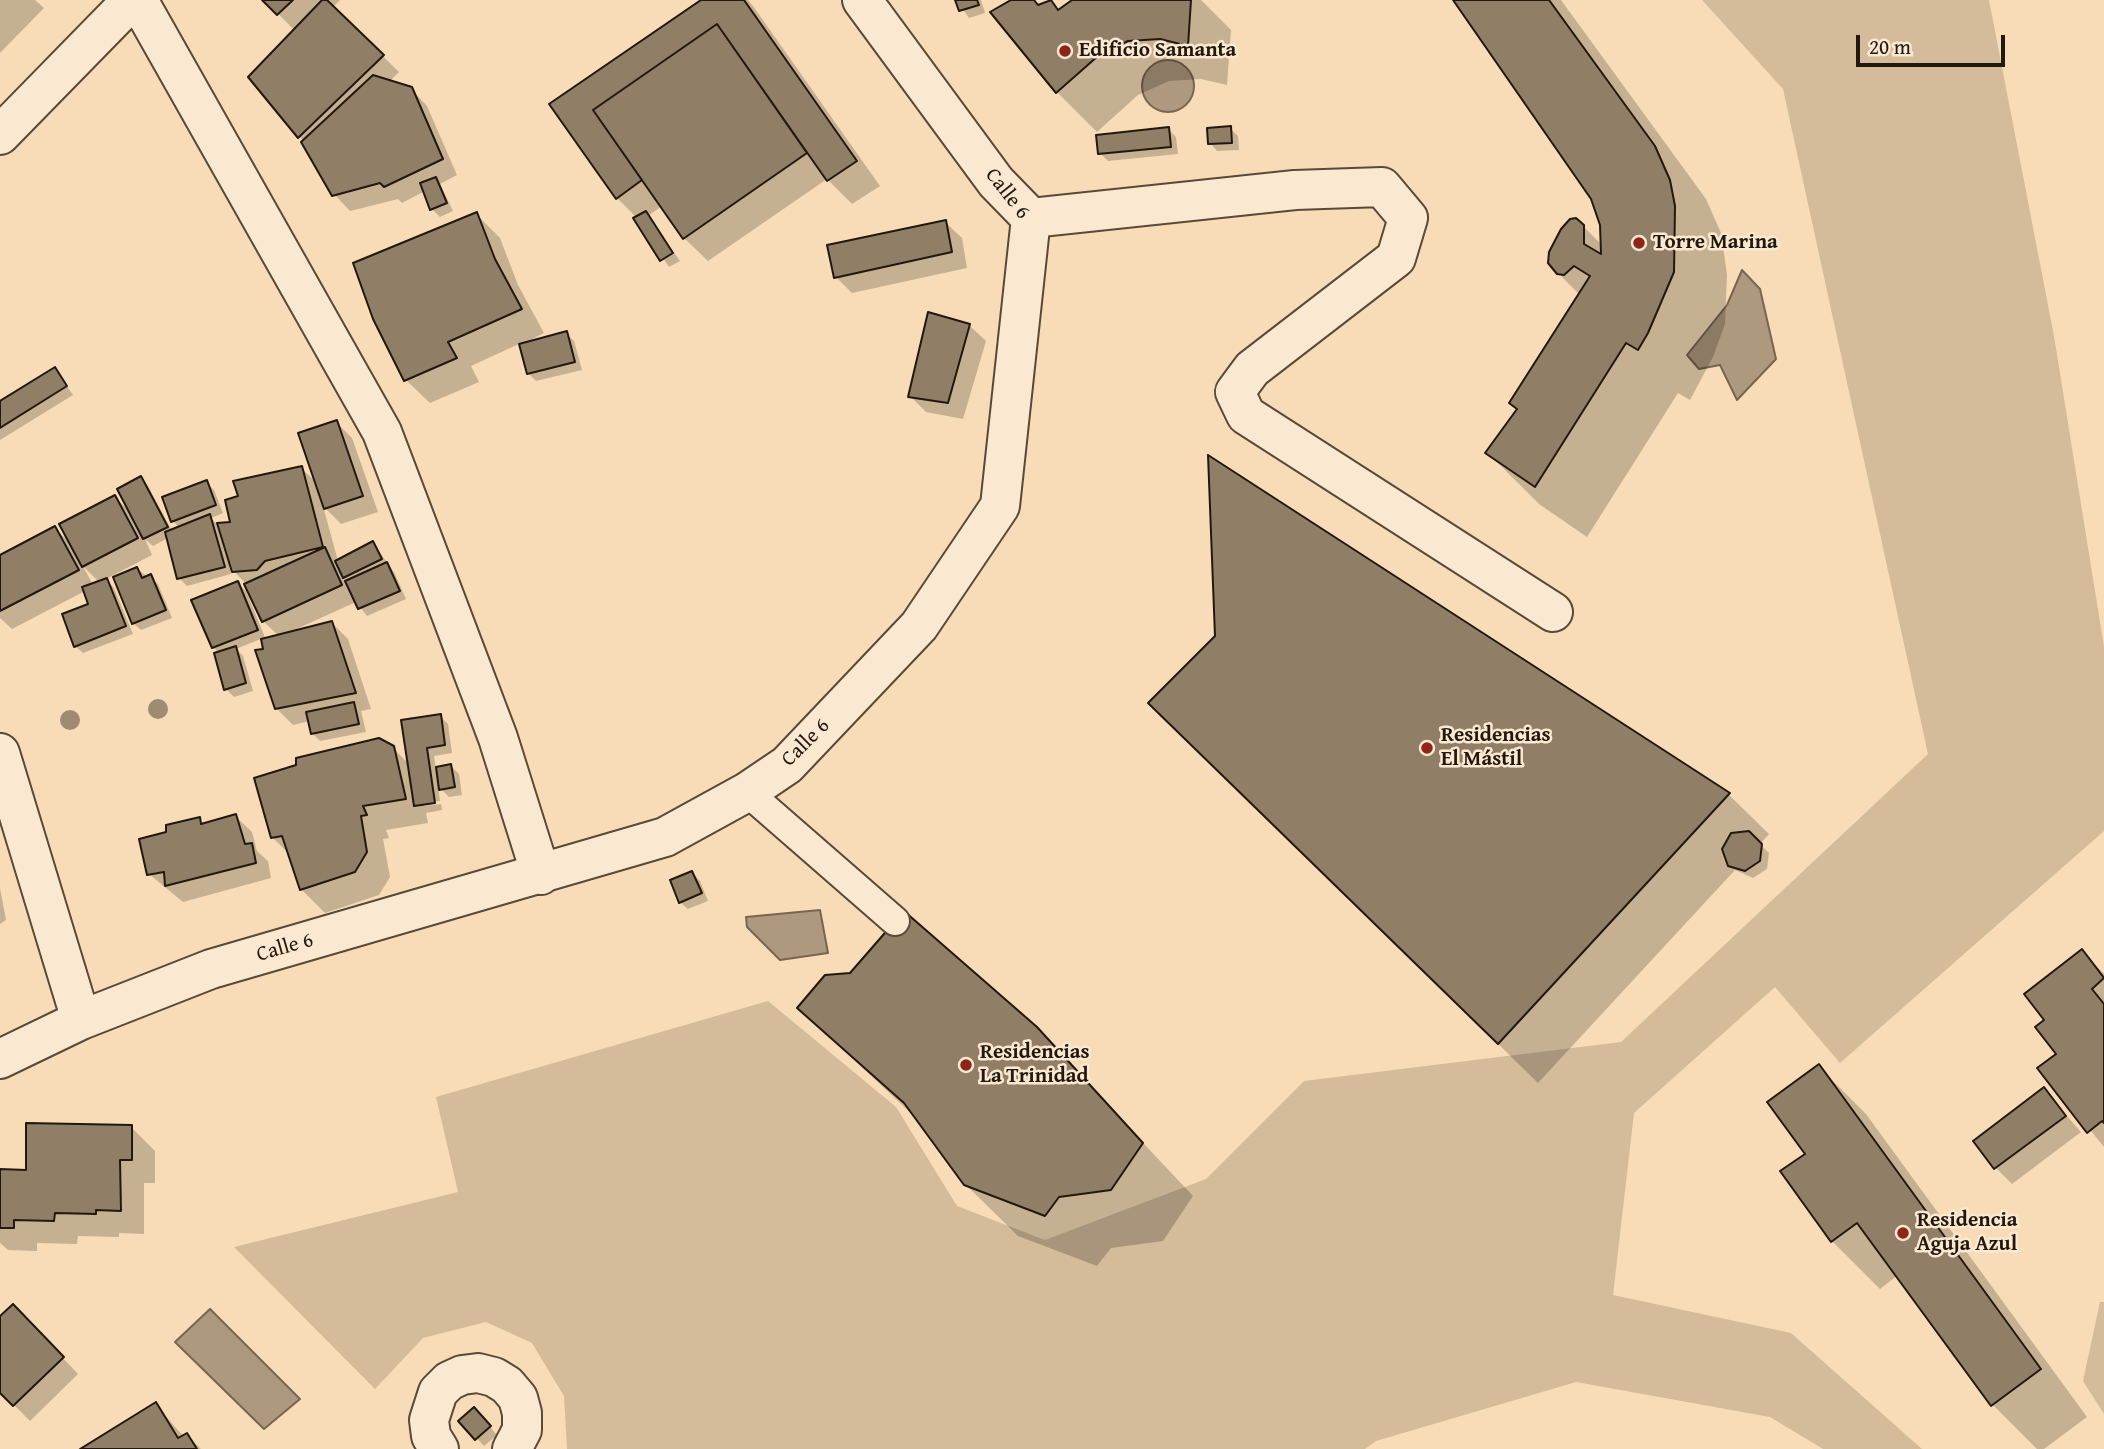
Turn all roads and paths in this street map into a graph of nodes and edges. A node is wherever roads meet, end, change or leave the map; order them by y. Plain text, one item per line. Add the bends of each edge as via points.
1 (132, 0) edge
2 (138, 0) edge
3 (862, 0) edge
4 (0, 135) edge
5 (1031, 218) junction
6 (1553, 612) dead end
7 (0, 753) edge
8 (747, 792) junction
9 (541, 875) junction
10 (895, 921) dead end
11 (81, 1020) junction
12 (0, 1059) edge
13 (439, 1449) edge
14 (513, 1449) edge

1 - 4 street
2 - 9 street via 382,432 498,738
3 - 5 street, Calle 6 via 996,181
5 - 6 street via 1295,190 1382,187 1408,218 1396,258 1252,369 1235,392 1246,415
5 - 8 street, Calle 6 via 1000,506 919,626 787,765
7 - 11 street
8 - 9 street, Calle 6 via 665,837
8 - 10 lane
9 - 11 street, Calle 6 via 211,969
11 - 12 street, Calle 6
13 - 14 street via 429,1420 434,1399 449,1381 478,1373 508,1385 518,1398 522,1430

